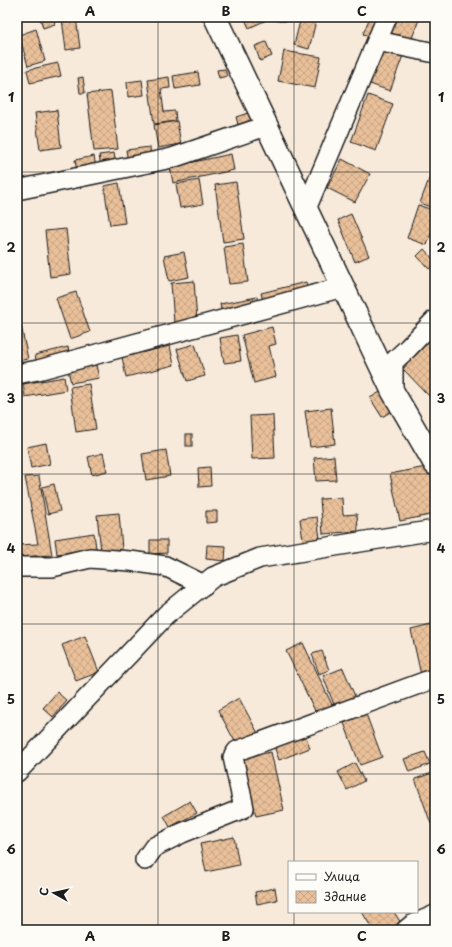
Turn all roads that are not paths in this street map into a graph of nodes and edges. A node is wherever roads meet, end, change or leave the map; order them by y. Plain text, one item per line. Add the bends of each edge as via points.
1 (216, 17) edge
2 (386, 17) edge
3 (377, 41) junction
4 (435, 53) edge
5 (266, 126) junction
6 (17, 190) edge
7 (306, 210) junction
8 (343, 288) junction
9 (435, 320) edge
10 (17, 374) edge
11 (393, 392) junction
12 (435, 464) edge
13 (435, 530) edge
14 (17, 567) edge
15 (204, 585) junction
16 (435, 678) edge
17 (17, 772) edge
18 (145, 860) dead end
19 (435, 915) edge
20 (406, 930) edge

1 - 5 street
2 - 3 street
3 - 4 street
3 - 7 street
5 - 6 street via 172,158
5 - 7 street
7 - 8 street
8 - 10 street
8 - 11 street
9 - 11 street via 393,362
11 - 12 street
13 - 15 street via 260,558 213,577
14 - 15 street via 52,567 90,558 130,561 165,566
15 - 17 street via 166,615
16 - 18 street via 237,751 233,757 244,808 154,847
19 - 20 street

